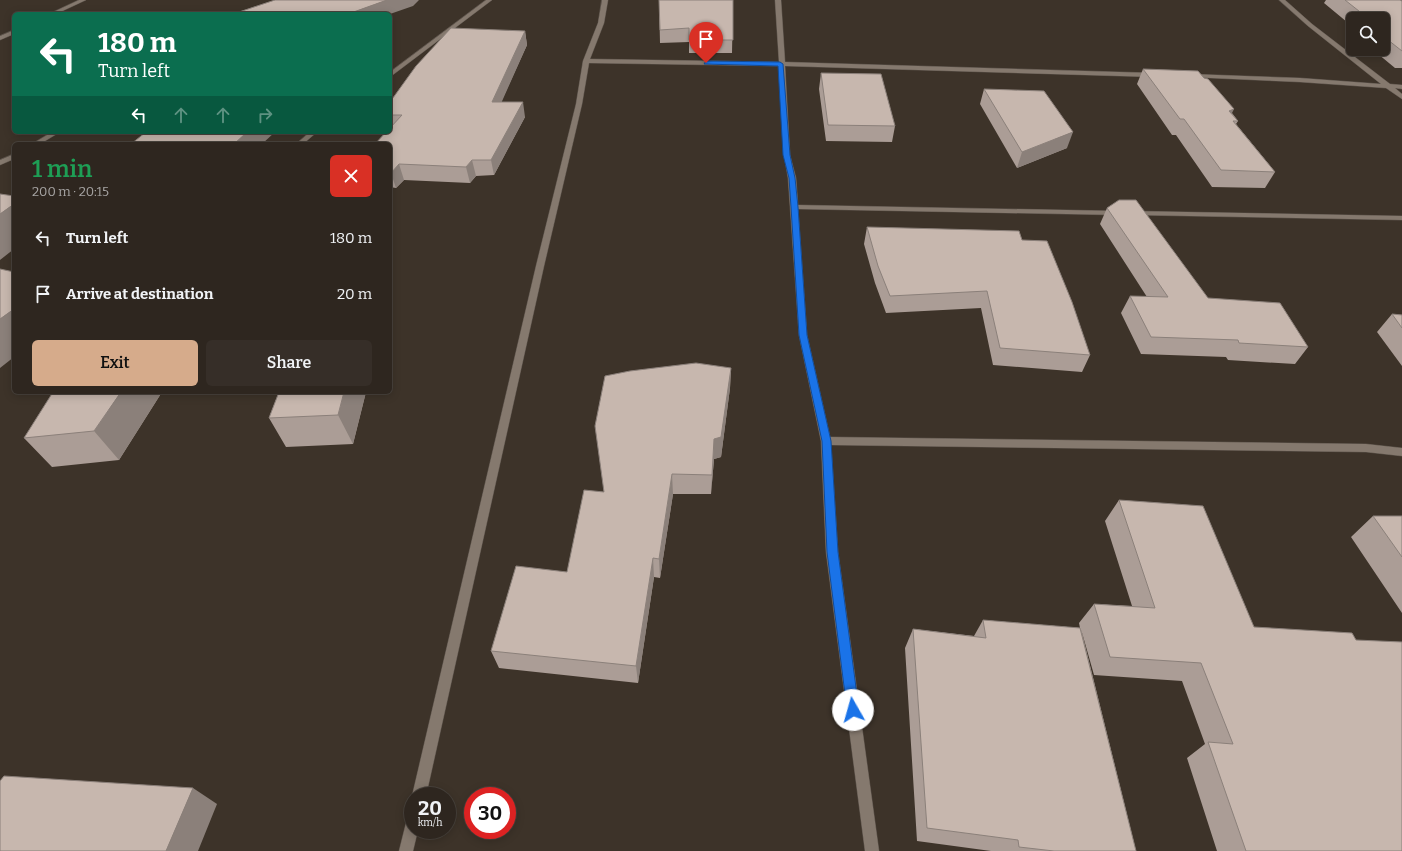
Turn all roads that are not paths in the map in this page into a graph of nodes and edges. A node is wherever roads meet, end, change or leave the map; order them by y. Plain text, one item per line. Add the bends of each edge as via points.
1 (83, 0) edge
2 (489, 0) edge
3 (605, 0) edge
4 (778, 0) edge
5 (1282, 0) edge
6 (56, 12) edge
7 (12, 33) edge
8 (0, 38) edge
9 (586, 61) junction
10 (780, 64) junction
11 (392, 73) edge
12 (1164, 75) edge
13 (1180, 76) edge
14 (1389, 86) junction
15 (1402, 87) edge
16 (1402, 97) edge
17 (53, 134) edge
18 (312, 134) edge
19 (39, 142) edge
20 (302, 142) edge
21 (12, 157) edge
22 (0, 163) edge
23 (794, 207) junction
24 (1402, 218) edge
25 (826, 441) junction
26 (1402, 452) edge
27 (420, 787) edge
28 (409, 839) edge
29 (406, 851) edge
30 (872, 851) edge

1 - 6 street
2 - 11 street
3 - 9 street via 601,23
4 - 10 street
5 - 14 street via 1321,34
7 - 8 street
9 - 10 street
9 - 27 street via 579,104
10 - 12 street
10 - 23 street
13 - 14 street
14 - 15 street
14 - 16 street
17 - 19 street
18 - 20 street
21 - 22 street
23 - 24 street
23 - 25 street via 803,335
25 - 26 street via 1366,448
25 - 30 street via 832,552
28 - 29 street

